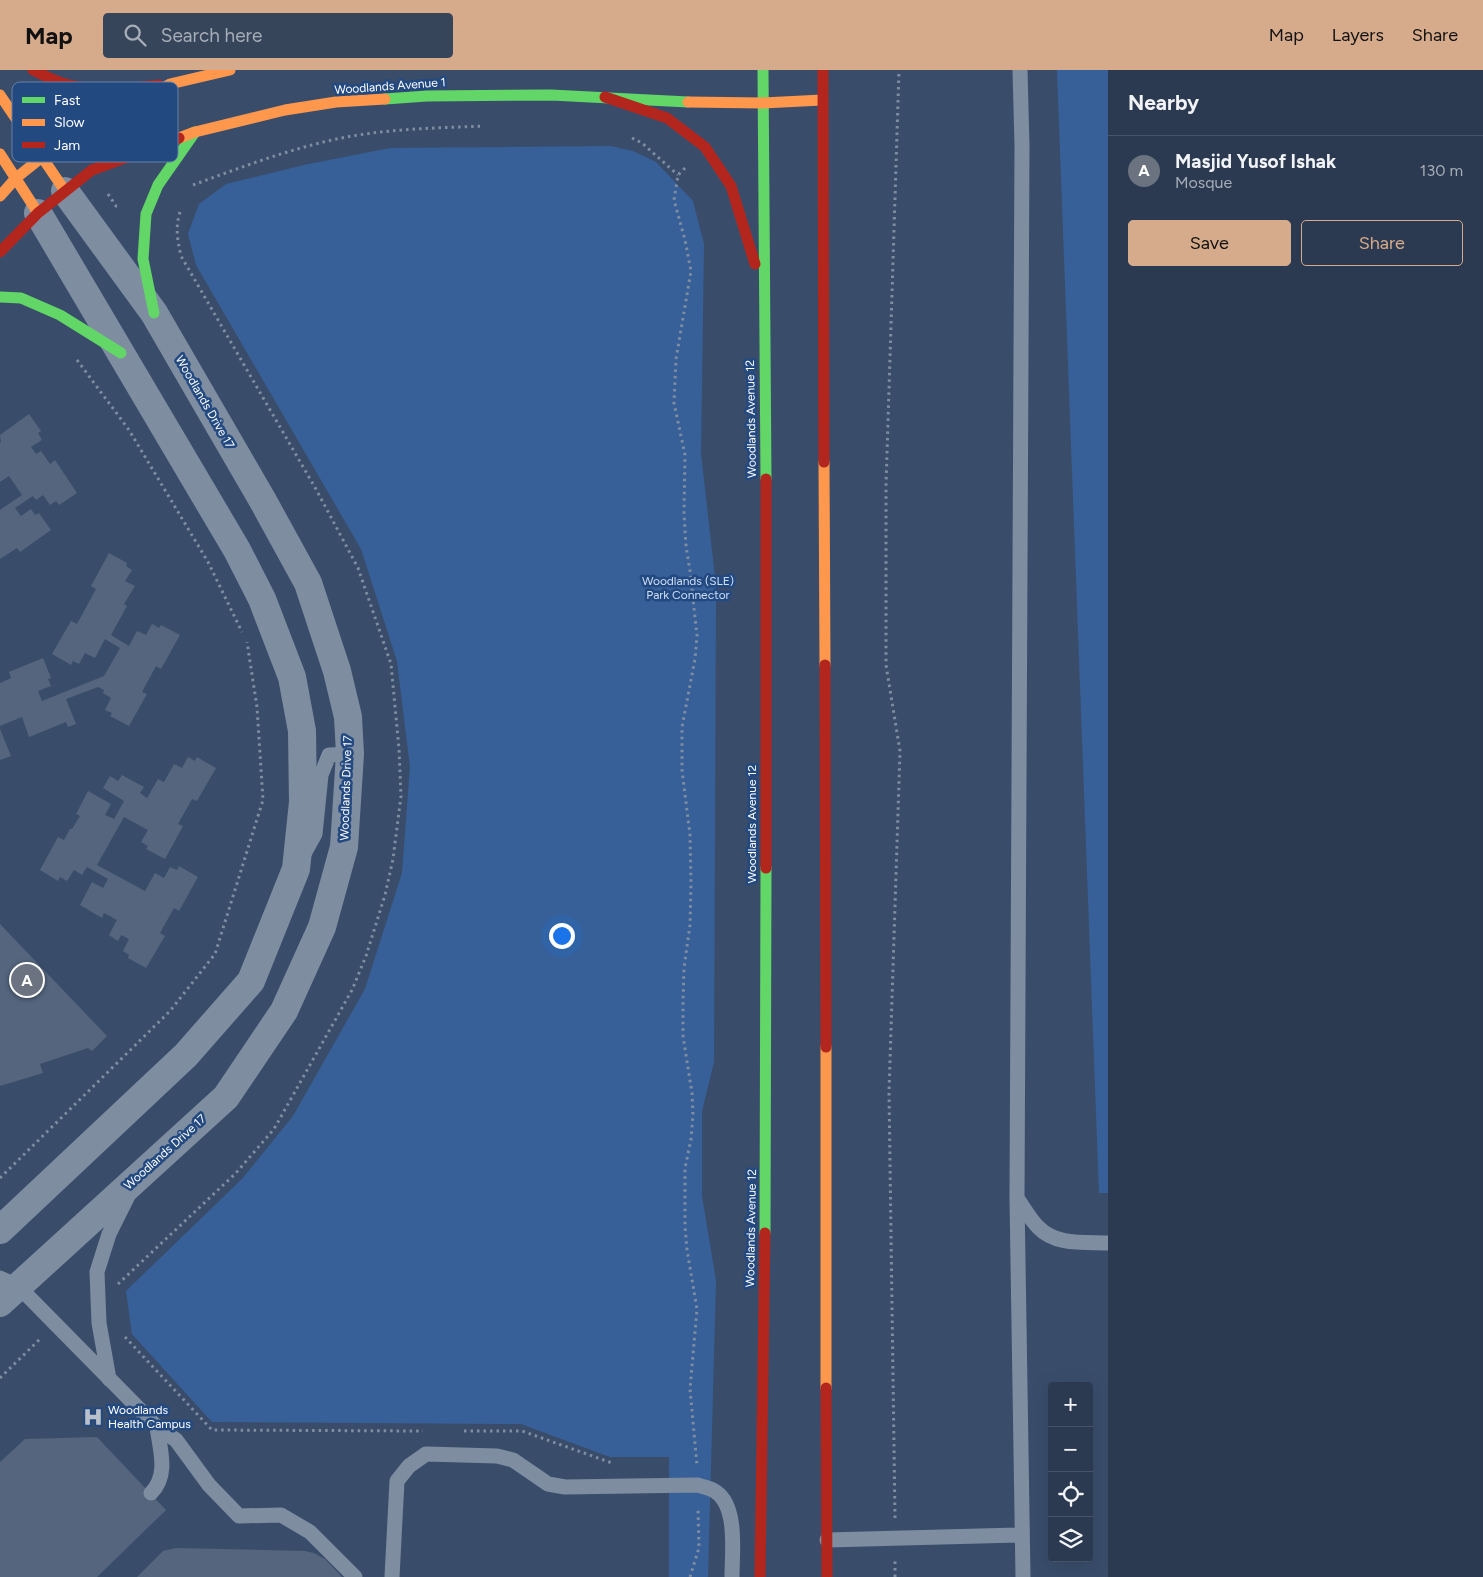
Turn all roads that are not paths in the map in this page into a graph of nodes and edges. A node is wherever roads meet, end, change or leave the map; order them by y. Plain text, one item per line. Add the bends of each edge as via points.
1 (32, 70) edge
2 (230, 70) edge
3 (763, 70) edge
4 (823, 70) edge
5 (1020, 70) edge
6 (60, 82) edge
7 (178, 82) edge
8 (0, 95) edge
9 (605, 97) junction
10 (822, 100) junction
11 (763, 103) junction
12 (12, 113) edge
13 (195, 132) junction
14 (178, 138) edge
15 (0, 154) edge
16 (178, 156) edge
17 (36, 162) edge
18 (44, 162) edge
19 (114, 162) edge
20 (174, 162) edge
21 (16, 178) junction
22 (65, 191) junction
23 (0, 196) edge
24 (38, 214) junction
25 (0, 252) edge
26 (764, 292) junction
27 (0, 297) edge
28 (154, 313) junction
29 (121, 353) junction
30 (350, 754) junction
31 (296, 869) junction
32 (139, 1175) junction
33 (1017, 1198) junction
34 (0, 1230) edge
35 (1108, 1243) edge
36 (6, 1289) edge
37 (109, 1379) junction
38 (157, 1427) junction
39 (151, 1493) dead end
40 (1022, 1535) junction
41 (828, 1540) junction
42 (355, 1577) edge
43 (392, 1577) edge
44 (732, 1577) edge
45 (760, 1577) edge
46 (827, 1577) edge
47 (1023, 1577) edge

1 - 6 main road
2 - 7 main road
3 - 11 main road, Woodlands Avenue 12
4 - 10 main road
5 - 33 lane
8 - 12 main road
9 - 11 main road, Woodlands Avenue 1
9 - 13 main road, Woodlands Avenue 1 via 428,96 336,102 285,110
9 - 26 main road via 667,118 705,147 731,186
10 - 11 main road, Woodlands Avenue 1
10 - 41 main road
11 - 26 main road, Woodlands Avenue 12
13 - 14 main road, Woodlands Avenue 1
13 - 16 main road
15 - 21 main road
17 - 21 main road
18 - 22 main road
19 - 22 main road, Woodlands Avenue 1 via 92,170
20 - 28 main road via 158,185 146,214 144,259
21 - 23 main road
21 - 24 main road
22 - 24 main road, Woodlands Avenue 1
22 - 28 street, Woodlands Drive 17
24 - 25 main road, Woodlands Avenue 1
24 - 29 street
26 - 45 main road, Woodlands Avenue 12 via 766,1122
27 - 29 main road via 20,298 60,315
28 - 30 street, Woodlands Drive 17 via 308,583 337,671 348,717
29 - 31 street via 237,550 262,599 292,677 302,731 303,802
30 - 31 lane via 329,755 321,775 315,834
30 - 32 street, Woodlands Drive 17 via 344,847 322,927 284,1011 226,1097
31 - 34 street via 252,981 186,1055
32 - 36 street, Woodlands Drive 17
32 - 37 lane via 109,1234 97,1272 99,1322
33 - 35 lane via 1048,1236 1061,1241
33 - 40 lane
36 - 37 lane
37 - 38 lane
38 - 39 lane via 163,1466 159,1485
38 - 42 lane via 176,1440 209,1485 239,1516 281,1515 310,1532
40 - 41 lane
40 - 47 lane
41 - 46 main road
43 - 44 lane via 397,1481 409,1466 426,1454 497,1456 513,1460 548,1484 565,1487 698,1485 716,1492 727,1504 732,1519

